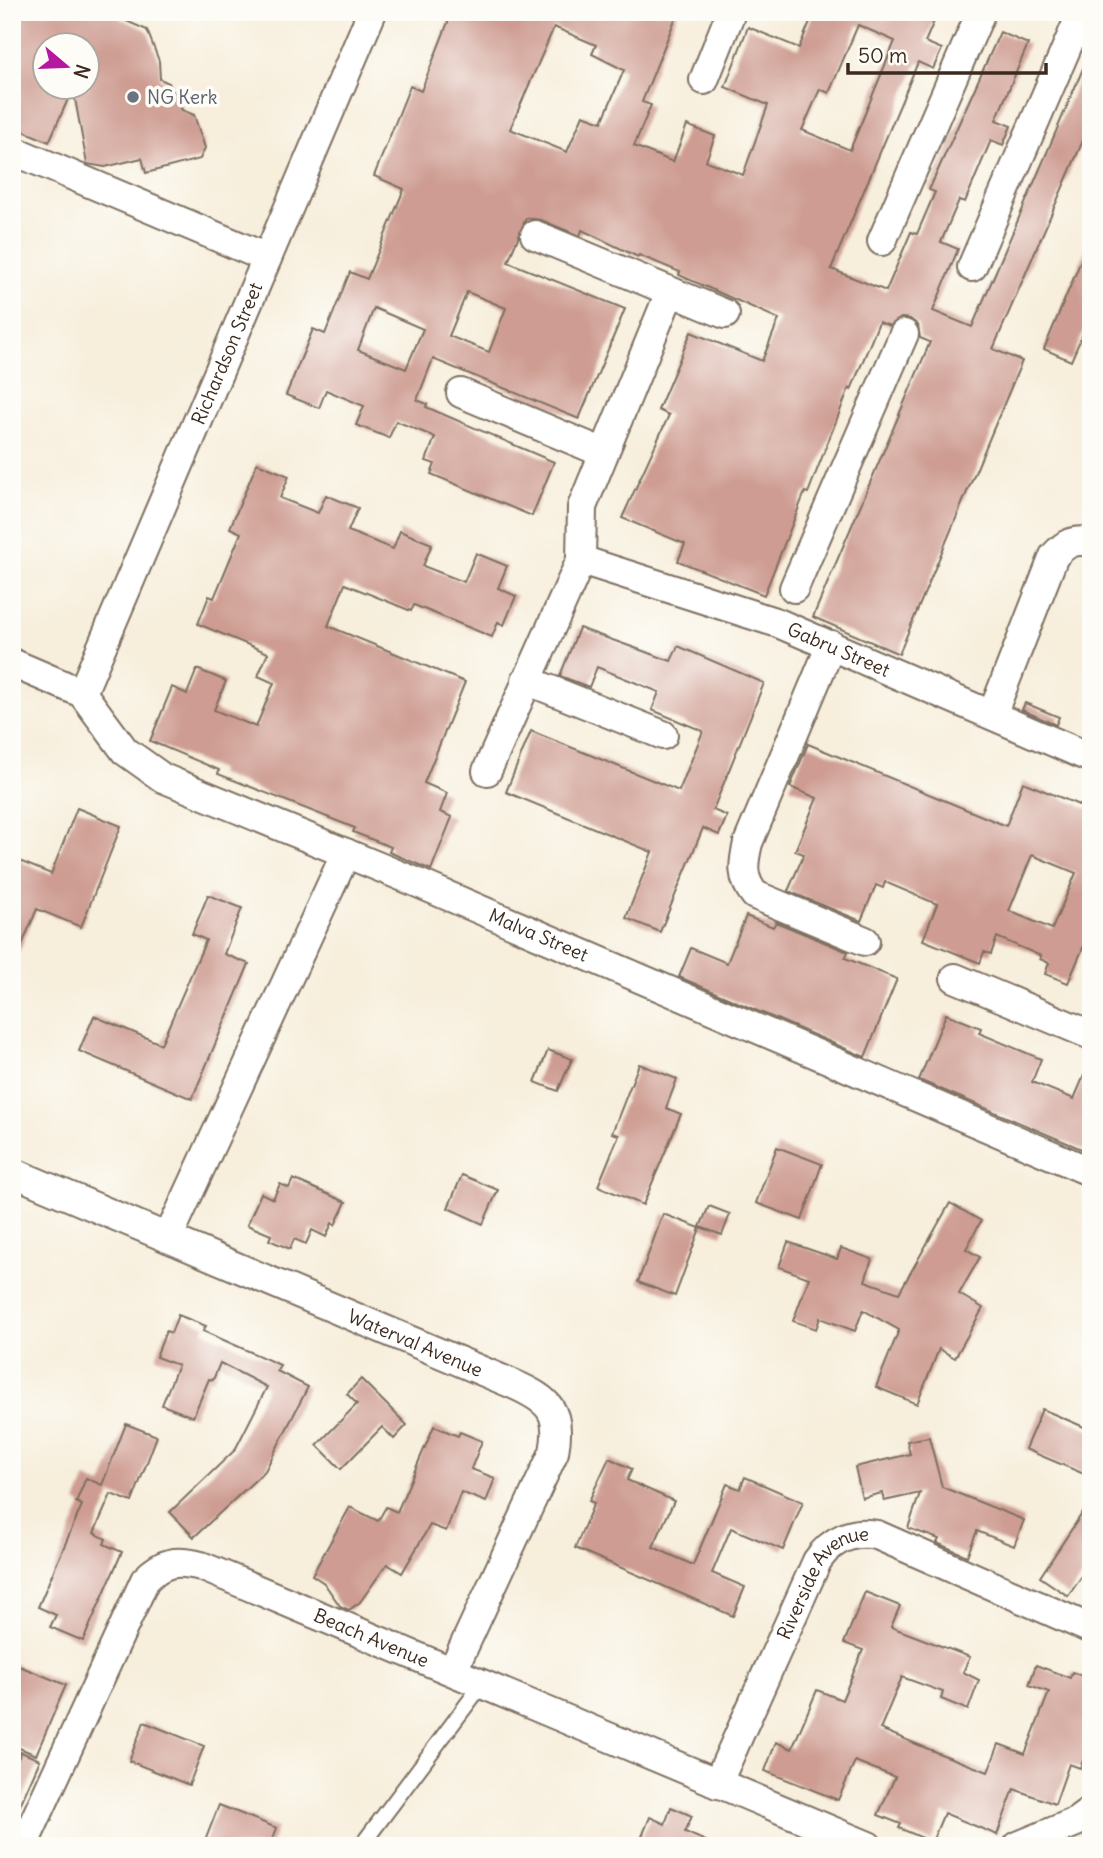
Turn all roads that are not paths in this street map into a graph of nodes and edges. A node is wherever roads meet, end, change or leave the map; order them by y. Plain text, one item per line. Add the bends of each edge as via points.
1 (372, 12) edge
2 (731, 12) edge
3 (981, 12) edge
4 (1082, 12) edge
5 (704, 80) dead end
6 (12, 150) edge
7 (535, 235) dead end
8 (882, 241) dead end
9 (267, 258) junction
10 (972, 267) dead end
11 (670, 292) junction
12 (725, 314) dead end
13 (904, 334) dead end
14 (461, 393) dead end
15 (604, 453) junction
16 (1091, 542) edge
17 (581, 560) junction
18 (786, 605) junction
19 (831, 645) junction
20 (12, 663) edge
21 (526, 680) junction
22 (82, 693) junction
23 (992, 715) junction
24 (663, 735) dead end
25 (1091, 758) edge
26 (487, 771) dead end
27 (346, 853) junction
28 (865, 941) dead end
29 (955, 978) dead end
30 (1091, 1035) edge
31 (12, 1172) edge
32 (1091, 1172) edge
33 (168, 1238) junction
34 (1091, 1629) edge
35 (453, 1670) junction
36 (483, 1683) junction
37 (717, 1784) junction
38 (1091, 1811) edge
39 (23, 1846) edge
40 (361, 1846) edge
41 (868, 1846) edge
42 (1018, 1846) edge

1 - 9 street, Richardson Street
2 - 5 street
3 - 8 street
4 - 10 street
6 - 9 street
7 - 11 street
9 - 22 street, Richardson Street
11 - 12 street
11 - 15 street
13 - 18 street
14 - 15 street
15 - 17 street via 582,507
16 - 23 street via 1076,539 1055,556
17 - 18 street, Gabru Street
17 - 21 street
18 - 19 street, Gabru Street
19 - 23 street, Gabru Street
19 - 28 street via 748,843 745,883 755,895
20 - 22 street
21 - 24 street
21 - 26 street
22 - 27 street, Malva Street via 125,751 143,767
23 - 25 street, Gabru Street
27 - 32 street, Malva Street
27 - 33 street
29 - 30 street
31 - 33 street, Waterval Avenue
33 - 35 street, Waterval Avenue via 533,1393 556,1416 554,1452
34 - 37 street, Riverside Avenue via 877,1535 845,1537 817,1561
35 - 36 street, Beach Avenue
35 - 39 street, Beach Avenue via 201,1566 181,1561 163,1565 145,1580 130,1606
36 - 37 street, Beach Avenue
36 - 40 lane
37 - 41 street, Beach Avenue
38 - 42 street

